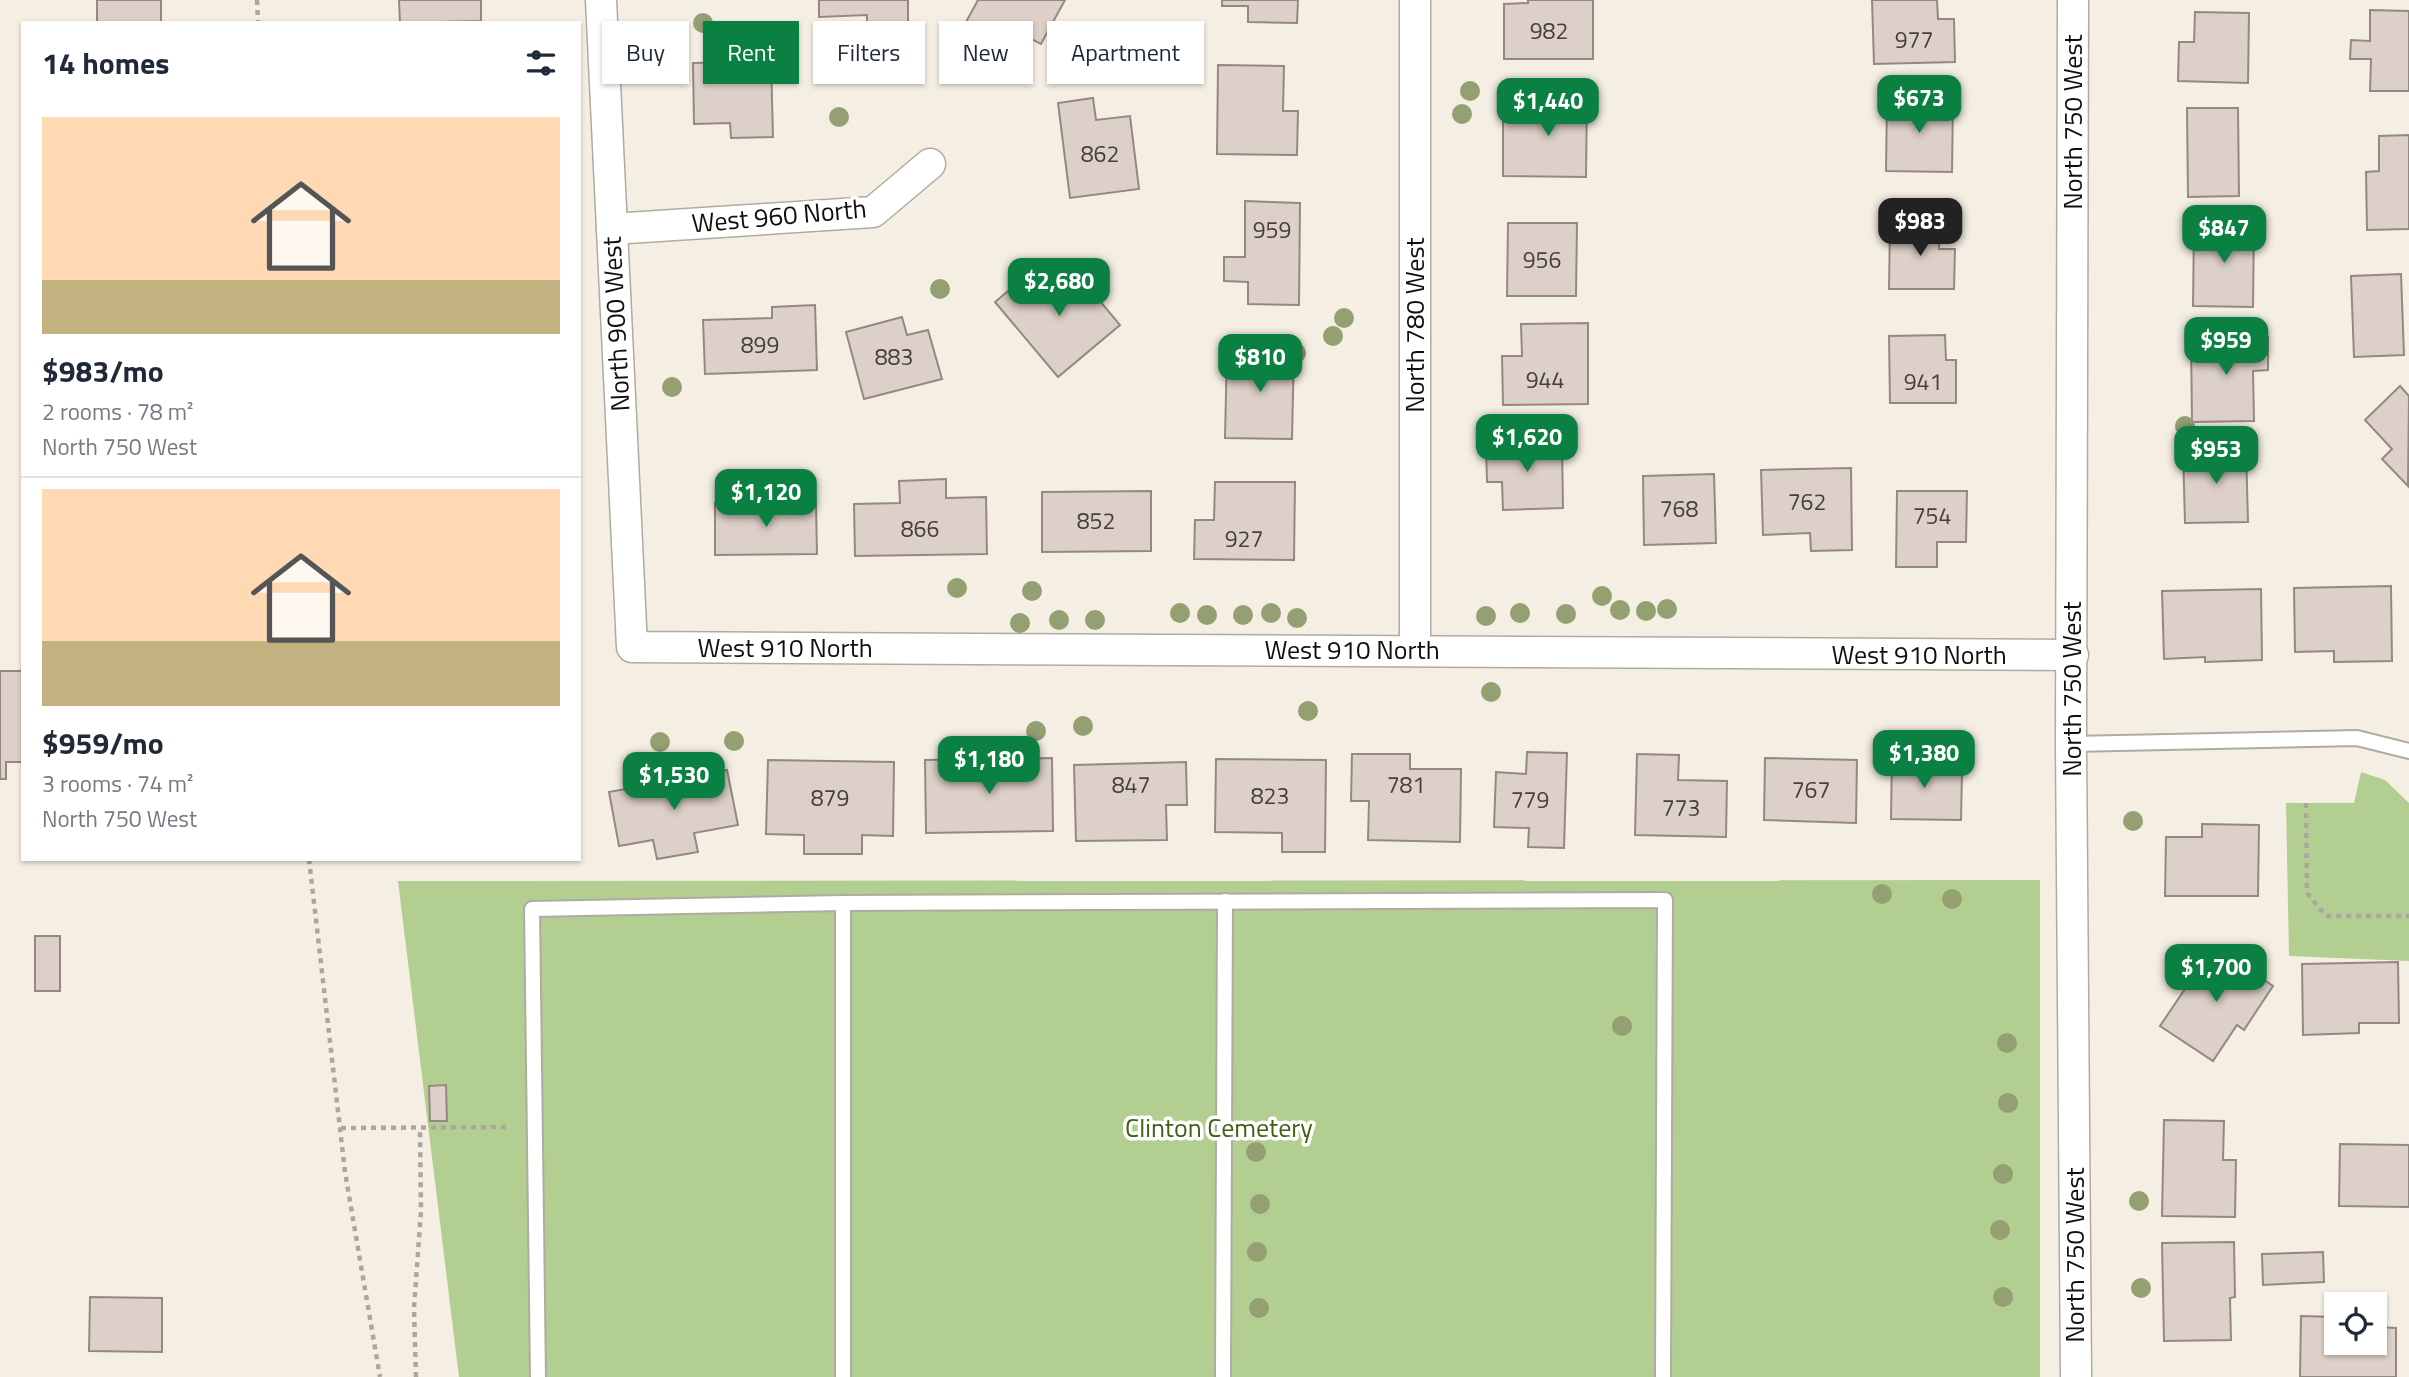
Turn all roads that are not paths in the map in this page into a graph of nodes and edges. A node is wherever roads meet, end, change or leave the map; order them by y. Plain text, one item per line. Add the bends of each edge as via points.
1 (601, 0) edge
2 (1415, 0) edge
3 (2073, 0) edge
4 (930, 164) dead end
5 (612, 229) junction
6 (632, 647) joint
7 (1415, 650) junction
8 (2073, 655) junction
9 (2071, 744) junction
10 (2409, 751) edge
11 (1225, 901) junction
12 (843, 902) junction
13 (538, 1377) edge
14 (843, 1377) edge
15 (1223, 1377) edge
16 (1663, 1377) edge
17 (2076, 1377) edge

1 - 5 street, North 900 West
2 - 7 street, North 780 West
3 - 8 street, North 750 West
4 - 5 street, West 960 North via 873,212
5 - 6 street, North 900 West
6 - 7 street, West 910 North
7 - 8 street, West 910 North
8 - 9 street, North 750 West
9 - 10 lane via 2357,738
9 - 17 street, North 750 West
11 - 12 lane
11 - 15 lane
11 - 16 lane via 1665,900
12 - 13 lane via 532,909
12 - 14 lane

